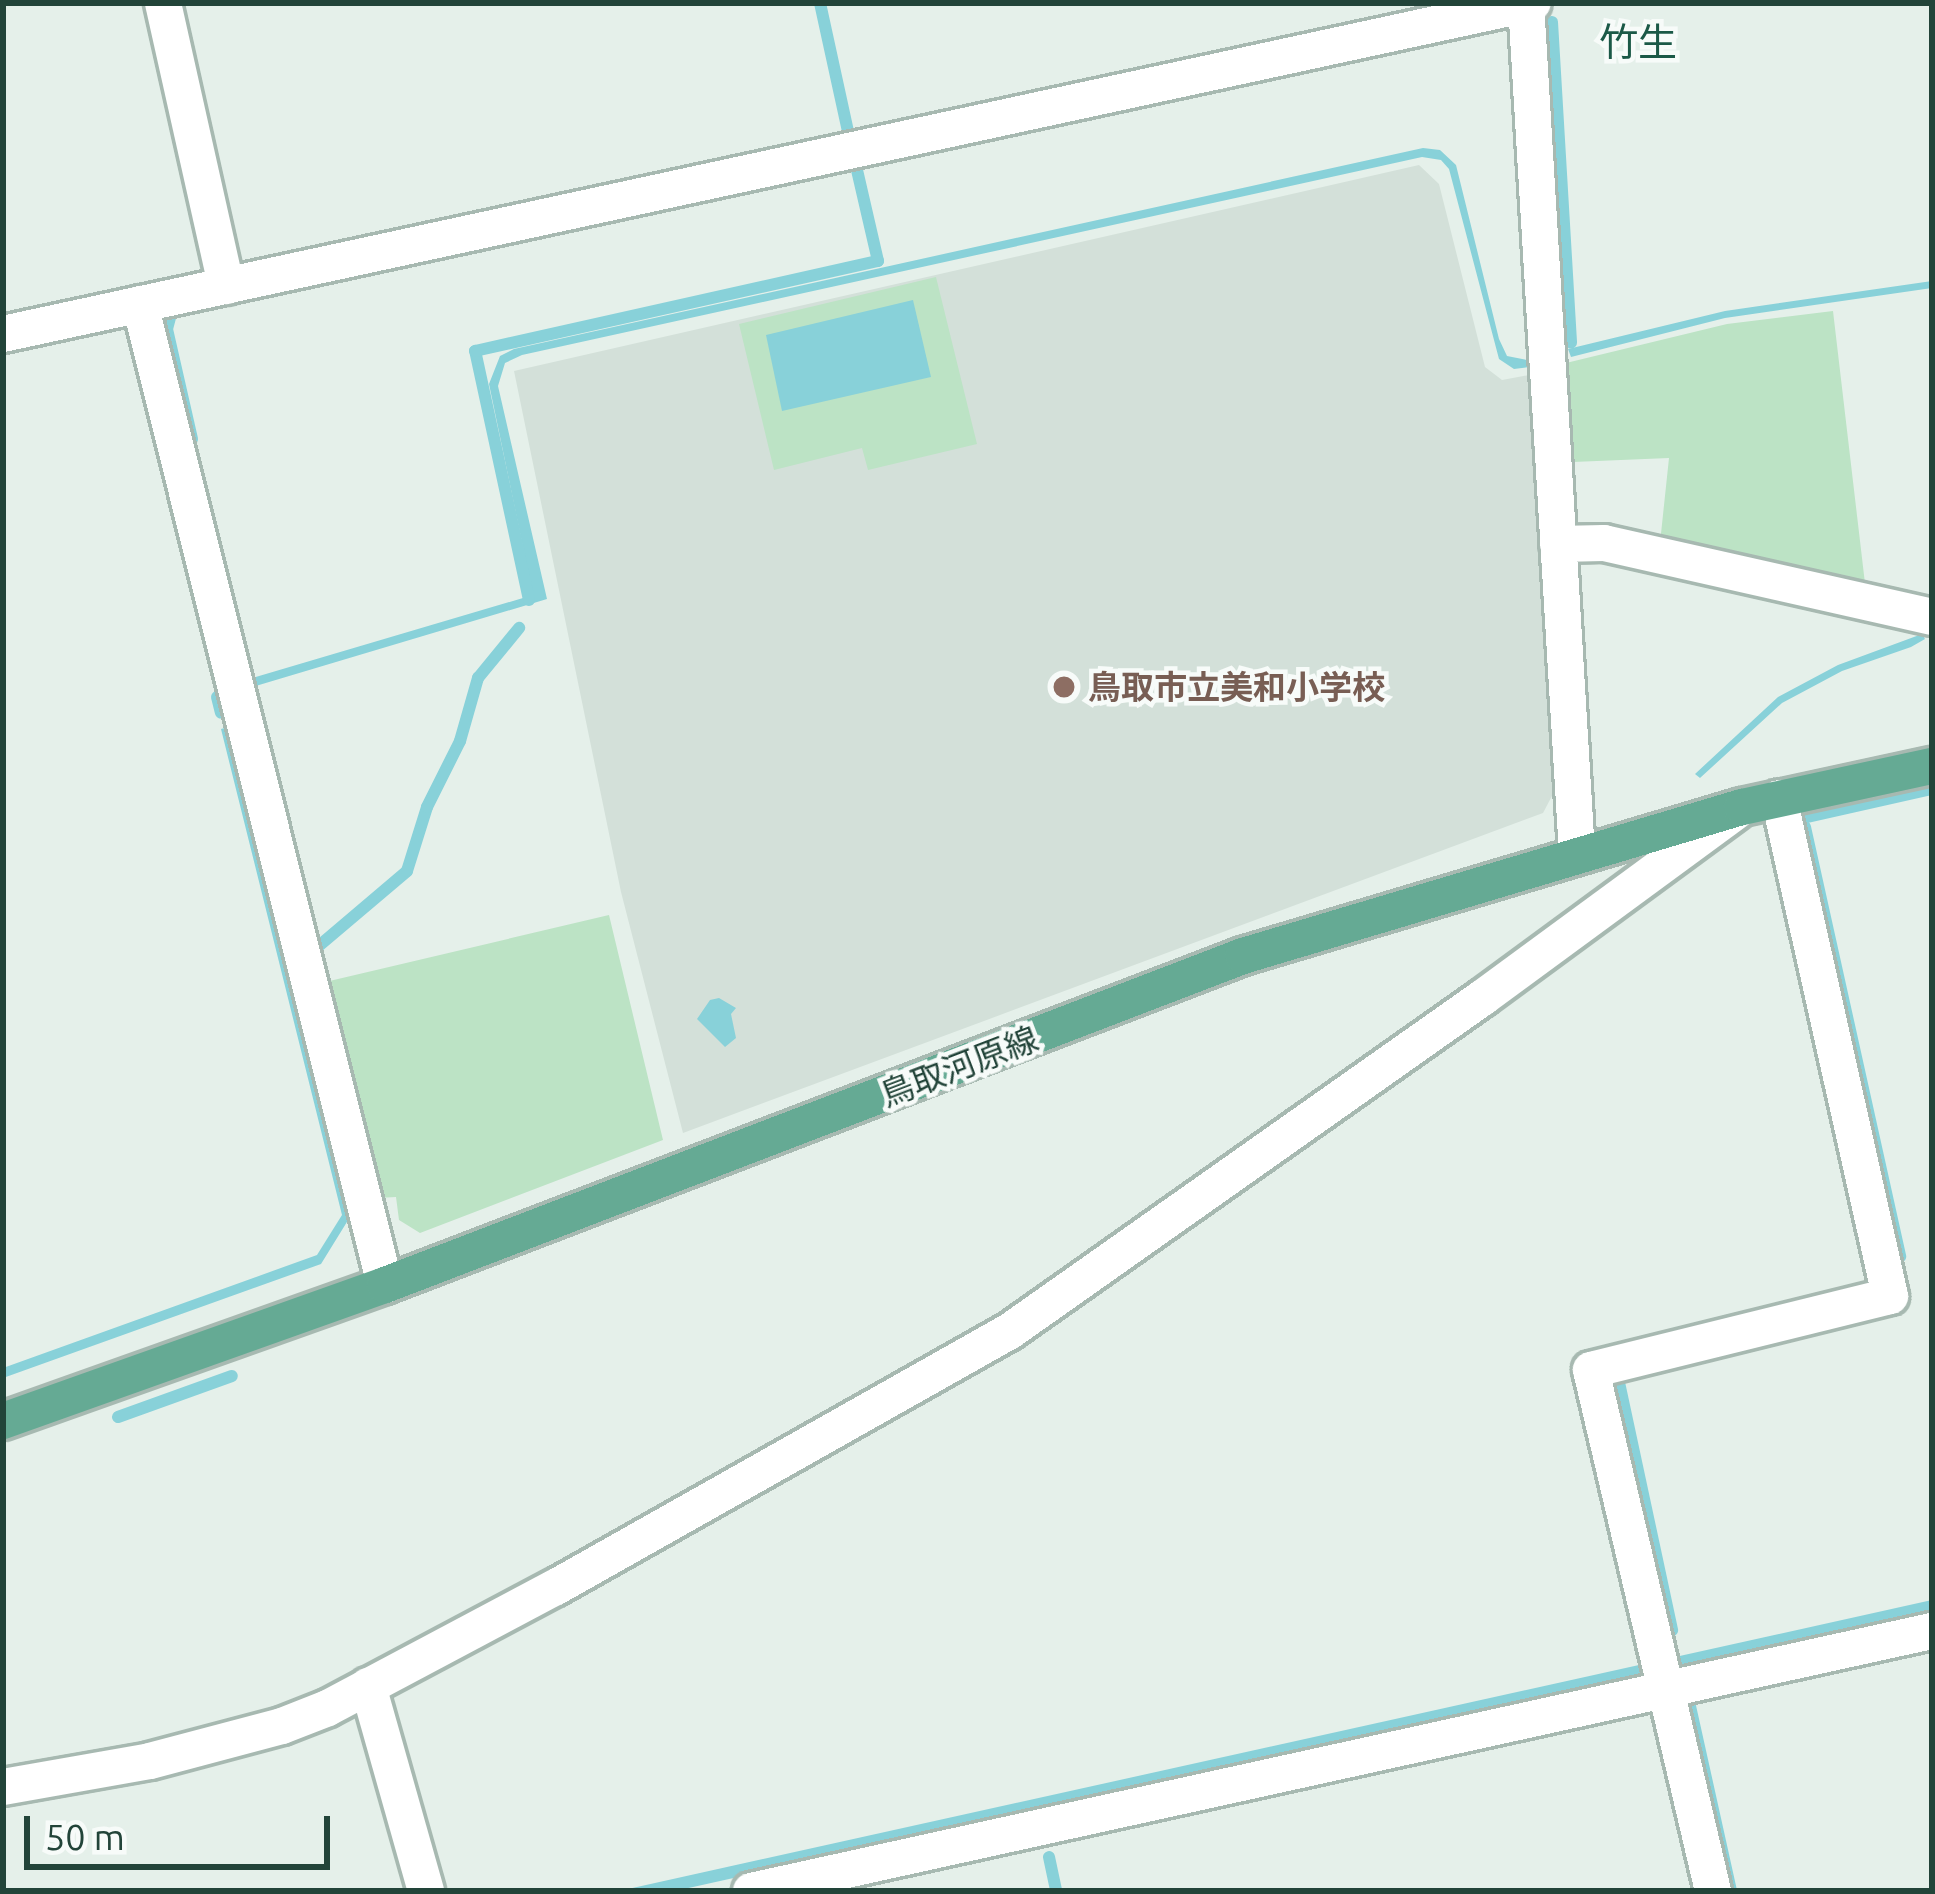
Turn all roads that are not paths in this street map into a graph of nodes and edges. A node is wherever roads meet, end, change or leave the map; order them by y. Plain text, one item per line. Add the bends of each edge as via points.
1 (164, 3) edge
2 (1528, 4) edge
3 (226, 286) junction
4 (140, 304) junction
5 (3, 334) edge
6 (1558, 544) junction
7 (1932, 617) edge
8 (1932, 766) edge
9 (1779, 798) junction
10 (1742, 807) junction
11 (1577, 855) junction
12 (385, 1285) junction
13 (3, 1421) edge
14 (1932, 1630) edge
15 (368, 1686) junction
16 (1669, 1690) junction
17 (3, 1787) edge
18 (426, 1891) edge
19 (751, 1891) edge
20 (1713, 1891) edge

1 - 3 street
2 - 3 street
2 - 6 street
3 - 4 street
4 - 5 street
4 - 12 street
6 - 7 street via 1604,543
6 - 11 street
8 - 9 main road, 鳥取河原線
9 - 10 main road, 鳥取河原線
9 - 16 street via 1890,1296 1591,1370
10 - 11 main road, 鳥取河原線
10 - 15 street via 1010,1331
11 - 12 main road, 鳥取河原線 via 1243,956
12 - 13 main road, 鳥取河原線
14 - 16 street
15 - 17 street via 282,1726
15 - 18 street
16 - 19 street
16 - 20 street

